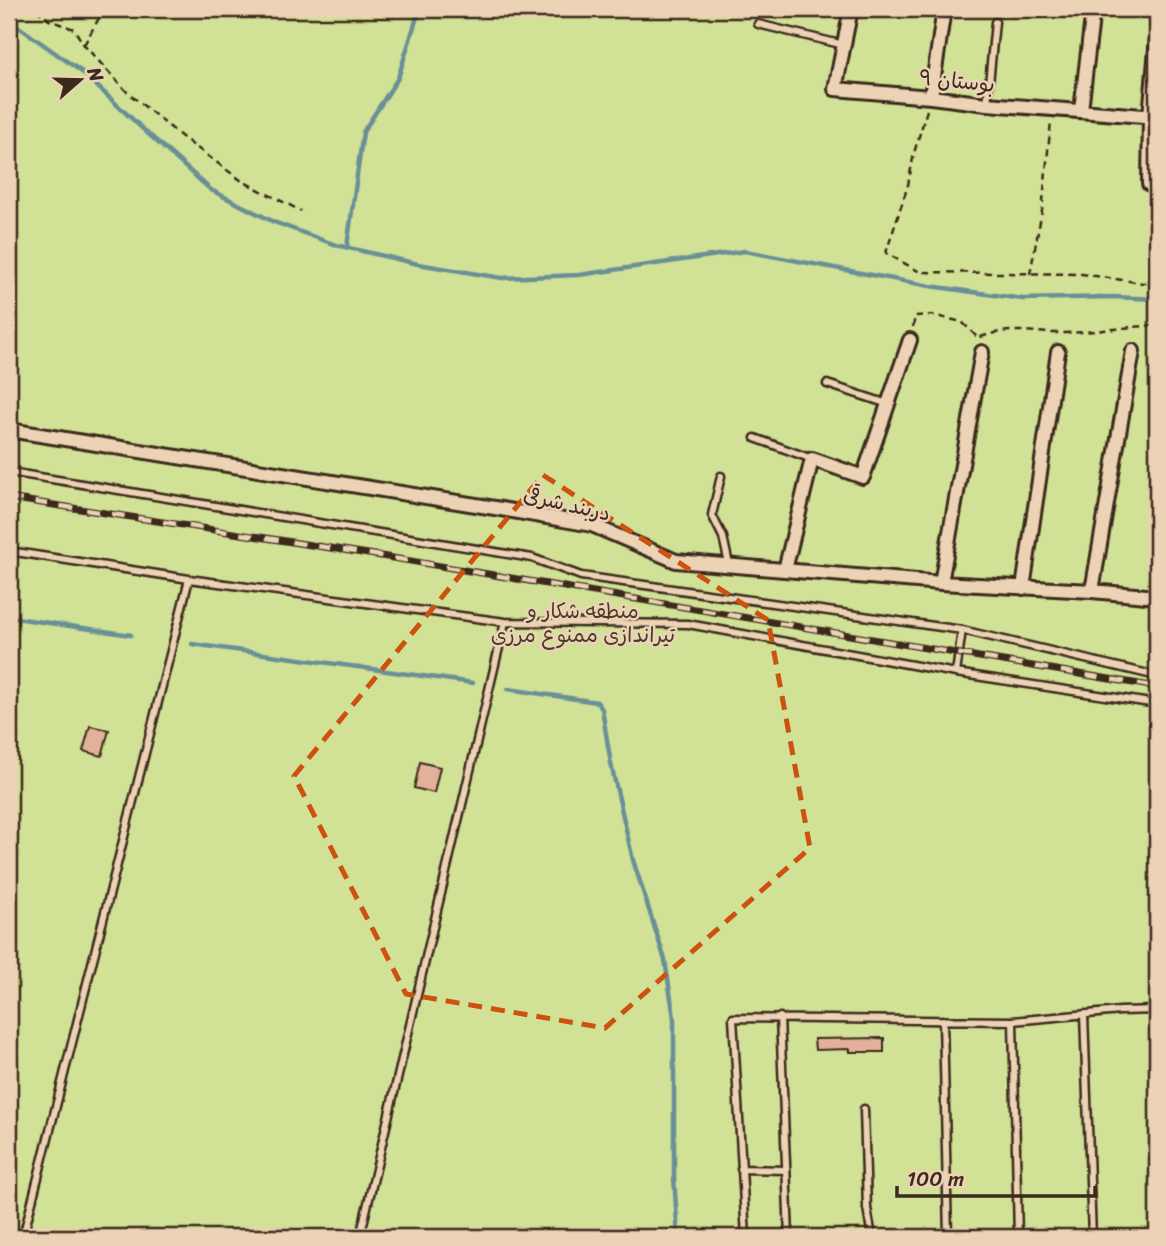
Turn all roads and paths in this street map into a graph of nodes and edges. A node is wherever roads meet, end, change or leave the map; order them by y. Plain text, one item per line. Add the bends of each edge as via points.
1 (36, 9) edge
2 (104, 9) edge
3 (851, 9) edge
4 (944, 9) edge
5 (1093, 9) edge
6 (995, 22) dead end
7 (758, 24) dead end
8 (1157, 37) edge
9 (84, 45) junction
10 (844, 45) junction
11 (931, 97) junction
12 (987, 104) junction
13 (1052, 108) junction
14 (1081, 110) junction
15 (1154, 116) edge
16 (1149, 184) dead end
17 (301, 211) dead end
18 (1030, 274) junction
19 (1157, 283) edge
20 (1157, 325) edge
21 (910, 340) joint
22 (1133, 351) dead end
23 (982, 352) dead end
24 (1058, 352) dead end
25 (827, 384) dead end
26 (888, 404) junction
27 (9, 430) edge
28 (755, 438) dead end
29 (812, 459) junction
30 (9, 472) edge
31 (721, 476) dead end
32 (9, 551) edge
33 (730, 566) junction
34 (785, 570) junction
35 (189, 579) junction
36 (942, 583) junction
37 (1023, 587) junction
38 (1092, 591) junction
39 (1157, 597) edge
40 (505, 622) junction
41 (962, 630) junction
42 (956, 673) junction
43 (1157, 676) edge
44 (1157, 704) edge
45 (1157, 1010) edge
46 (1084, 1014) junction
47 (779, 1017) junction
48 (943, 1020) junction
49 (1013, 1021) junction
50 (864, 1109) dead end
51 (741, 1169) junction
52 (786, 1170) junction
53 (23, 1237) edge
54 (360, 1237) edge
55 (746, 1237) edge
56 (789, 1237) edge
57 (872, 1237) edge
58 (948, 1237) edge
59 (1018, 1237) edge
60 (1092, 1237) edge

1 - 9 path via 49,20 74,29
2 - 9 path
3 - 10 street, بوستان ۹
4 - 11 street
5 - 14 street
6 - 12 lane
7 - 10 lane
8 - 15 street
9 - 17 path via 127,92 182,137 242,181
10 - 11 street, بوستان ۹ via 835,89
11 - 12 street, بوستان ۹
11 - 18 path via 886,253 919,272
12 - 13 street, بوستان ۹
13 - 14 street, بوستان ۹
13 - 18 path via 1042,211
14 - 15 street, بوستان ۹
15 - 16 street
18 - 19 path via 1082,274
20 - 21 path via 1062,333 1020,330 978,338 962,322 915,316
21 - 26 street
22 - 38 street
23 - 36 street
24 - 37 street
25 - 26 lane
26 - 29 street via 863,477
27 - 33 street, دربند شرقی via 592,525 676,561
28 - 29 lane
29 - 34 street
30 - 41 lane via 532,558 580,576
31 - 33 lane via 712,514
32 - 35 lane
33 - 34 street, دربند شرقی
34 - 36 street, دربند شرقی
35 - 40 lane
35 - 53 lane
36 - 37 street, دربند شرقی
37 - 38 street, دربند شرقی
38 - 39 street, دربند شرقی
40 - 42 lane via 688,624
40 - 54 lane
41 - 42 lane
41 - 43 lane
42 - 44 lane
45 - 46 lane
46 - 49 lane
46 - 60 lane
47 - 48 lane
47 - 51 lane via 733,1018
47 - 52 lane
48 - 49 lane
48 - 58 lane
49 - 59 lane
50 - 57 lane
51 - 52 lane
51 - 55 lane
52 - 56 lane

